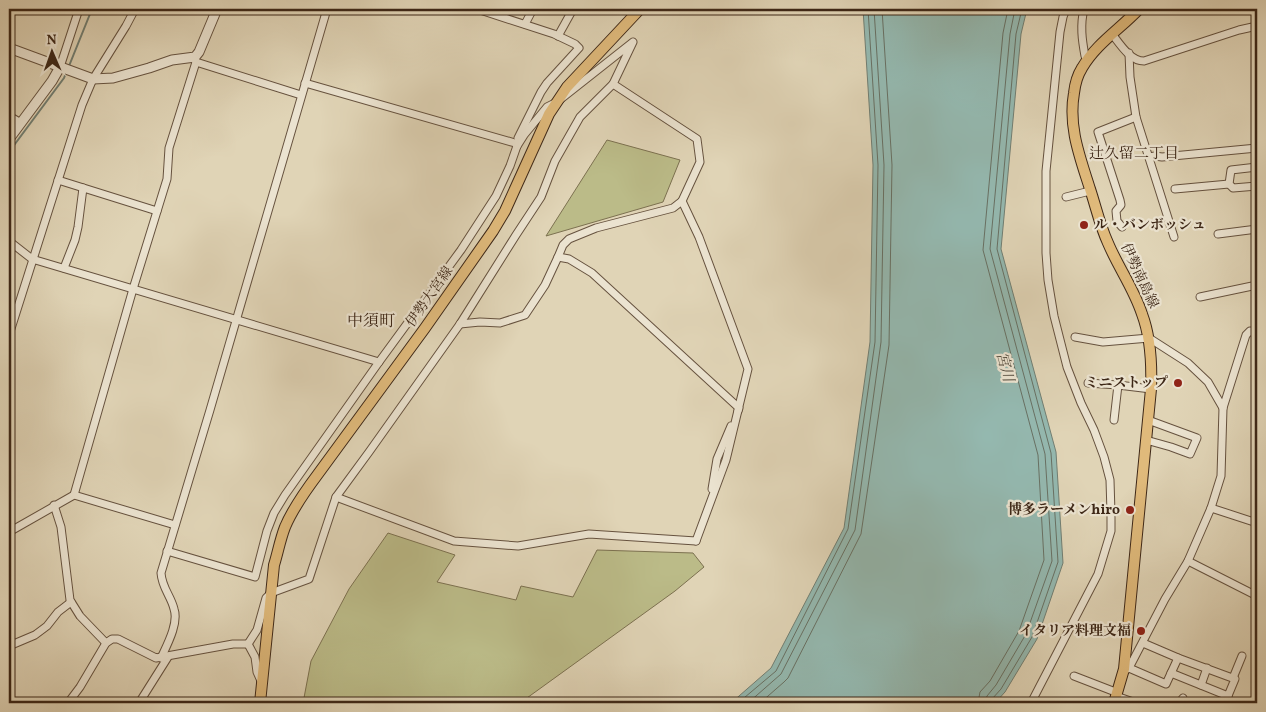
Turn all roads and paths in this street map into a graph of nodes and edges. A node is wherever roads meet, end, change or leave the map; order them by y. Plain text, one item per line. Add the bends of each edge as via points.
1 (79, 9) edge
2 (135, 9) edge
3 (217, 9) edge
4 (327, 9) edge
5 (476, 9) edge
6 (532, 9) edge
7 (573, 9) edge
8 (640, 9) edge
9 (1066, 9) edge
10 (1084, 9) edge
11 (1139, 9) edge
12 (525, 24) junction
13 (1257, 26) edge
14 (1112, 34) junction
15 (558, 36) junction
16 (9, 48) edge
17 (1129, 53) junction
18 (1085, 56) dead end
19 (196, 60) junction
20 (62, 68) junction
21 (93, 80) junction
22 (305, 83) junction
23 (613, 84) junction
24 (301, 95) junction
25 (557, 102) junction
26 (9, 116) edge
27 (1136, 117) junction
28 (21, 123) junction
29 (9, 139) edge
30 (516, 144) junction
31 (1257, 148) edge
32 (1149, 157) junction
33 (1257, 167) edge
34 (58, 180) junction
35 (1229, 184) junction
36 (1257, 186) edge
37 (83, 188) junction
38 (1175, 189) dead end
39 (1090, 191) junction
40 (1066, 197) dead end
41 (682, 202) junction
42 (156, 212) junction
43 (1122, 227) dead end
44 (1257, 229) edge
45 (1218, 234) dead end
46 (1174, 237) dead end
47 (9, 241) edge
48 (558, 257) junction
49 (32, 259) junction
50 (64, 268) junction
51 (1257, 285) edge
52 (132, 290) junction
53 (1200, 298) dead end
54 (236, 319) junction
55 (460, 324) junction
56 (1257, 332) edge
57 (9, 335) edge
58 (1075, 336) dead end
59 (1149, 338) junction
60 (379, 362) junction
61 (1088, 383) dead end
62 (1118, 385) junction
63 (1151, 389) junction
64 (739, 408) junction
65 (1223, 408) junction
66 (1114, 420) dead end
67 (1148, 420) junction
68 (1146, 440) junction
69 (74, 495) junction
70 (336, 496) junction
71 (54, 505) junction
72 (1212, 508) junction
73 (1257, 523) edge
74 (175, 525) junction
75 (10, 529) edge
76 (167, 551) junction
77 (1188, 561) junction
78 (271, 594) junction
79 (1257, 596) edge
80 (72, 602) junction
81 (1143, 642) junction
82 (106, 643) junction
83 (248, 644) junction
84 (9, 646) edge
85 (1242, 656) dead end
86 (164, 657) junction
87 (1178, 658) junction
88 (1207, 668) junction
89 (1127, 669) junction
90 (1171, 673) junction
91 (1074, 676) dead end
92 (1232, 678) junction
93 (262, 683) junction
94 (1201, 685) junction
95 (1257, 694) edge
96 (1116, 697) edge
97 (1226, 700) edge
98 (68, 703) edge
99 (139, 703) edge
100 (260, 703) edge
101 (1031, 703) edge
102 (1136, 703) edge
103 (1254, 703) edge

1 - 20 street
2 - 21 street
3 - 19 street
4 - 22 street
5 - 12 street
6 - 12 street
7 - 15 street
8 - 25 main road, 伊勢大宮線
9 - 101 street via 1060,32 1046,172 1048,280 1067,367 1094,430 1110,480 1111,531 1098,574
10 - 18 street via 1081,29
11 - 14 main road, 伊勢南島線
12 - 15 street
13 - 17 street via 1148,61 1136,60
14 - 17 street
14 - 39 main road, 伊勢南島線 via 1087,60 1077,79 1073,97 1074,136
15 - 30 street via 579,48 541,92
16 - 20 street
17 - 27 street
19 - 21 street via 172,60 113,78
19 - 24 street
19 - 42 street via 169,148 167,178
20 - 21 street
20 - 28 street
21 - 34 street
22 - 24 street
22 - 30 street
23 - 25 street via 633,42
23 - 41 street via 697,139 700,162
23 - 55 street via 580,117 555,161 542,197
24 - 54 street
25 - 30 street via 547,107
25 - 78 main road, 伊勢大宮線 via 493,231 304,493 279,546
26 - 28 street
27 - 32 street
27 - 43 street via 1098,132 1120,200 1121,205 1116,211 1117,221
28 - 29 street
30 - 60 street via 496,196 461,250
31 - 32 street
32 - 46 street
33 - 35 street via 1231,170
34 - 37 street
34 - 49 street
35 - 36 street via 1233,188
35 - 38 street
37 - 42 street
37 - 50 street via 75,240
39 - 40 street
39 - 59 main road, 伊勢南島線 via 1102,230 1139,305
41 - 48 street via 673,208 569,238
41 - 64 street via 699,237 748,369
42 - 52 street
44 - 45 street
47 - 49 street
48 - 55 street via 545,285 525,315 500,323
48 - 64 street via 569,259 592,273
49 - 50 street
49 - 57 street
50 - 52 street
51 - 53 street
52 - 54 street
52 - 69 street
54 - 60 street
54 - 74 street
55 - 70 street
56 - 65 street via 1250,331 1246,335
58 - 59 street via 1102,342
59 - 63 main road, 伊勢南島線
59 - 65 street via 1188,363 1208,382
60 - 76 street via 274,513 255,577
61 - 62 street
62 - 63 street
62 - 66 street
63 - 67 main road, 伊勢南島線
64 - 70 street via 717,459 710,504 696,541 589,534 518,546 454,541
65 - 72 street via 1221,476
67 - 68 main road, 伊勢南島線
67 - 68 street via 1197,438 1190,454
68 - 89 main road, 伊勢南島線
69 - 71 street
69 - 74 street
70 - 78 street via 309,579
71 - 75 street
71 - 80 street via 61,527
72 - 73 street
72 - 77 street
74 - 76 street
76 - 86 street via 161,581 175,610 175,622
77 - 79 street
77 - 81 street
78 - 83 street via 266,598 258,630
78 - 93 main road, 伊勢大宮線
80 - 82 street via 80,616
80 - 84 street via 47,626
81 - 87 street
81 - 89 street
82 - 86 street via 118,639 156,658
82 - 98 street
83 - 86 street
83 - 93 street
85 - 92 street
86 - 99 street
87 - 88 street
87 - 90 street
88 - 92 street
88 - 94 street
89 - 90 street via 1166,684
89 - 96 main road, 伊勢南島線
90 - 94 street
91 - 96 street
92 - 97 street
93 - 100 main road, 伊勢大宮線
94 - 97 street
95 - 103 street
96 - 102 street

